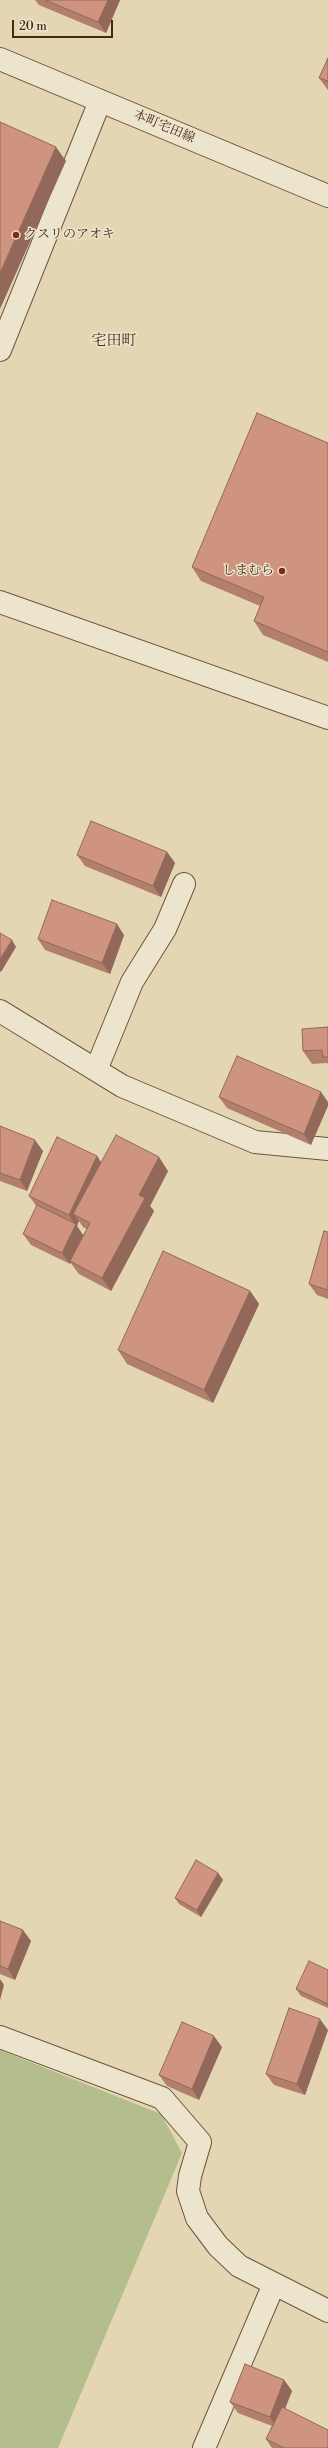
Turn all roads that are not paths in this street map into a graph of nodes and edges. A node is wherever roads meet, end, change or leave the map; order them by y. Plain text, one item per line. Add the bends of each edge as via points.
1 (0, 59) edge
2 (100, 101) junction
3 (328, 196) edge
4 (0, 350) edge
5 (0, 602) edge
6 (328, 718) edge
7 (184, 884) dead end
8 (0, 1011) edge
9 (96, 1070) junction
10 (328, 1149) edge
11 (0, 2038) edge
12 (274, 2284) junction
13 (328, 2311) edge
14 (204, 2448) edge

1 - 2 street, 本町宅田線
2 - 3 street, 本町宅田線
2 - 4 street
5 - 6 street
7 - 9 street via 165,930 132,982
8 - 9 street
9 - 10 street via 122,1086 255,1142
11 - 12 street via 162,2098 200,2142 188,2191 197,2218 218,2246 239,2266
12 - 13 street
12 - 14 street

